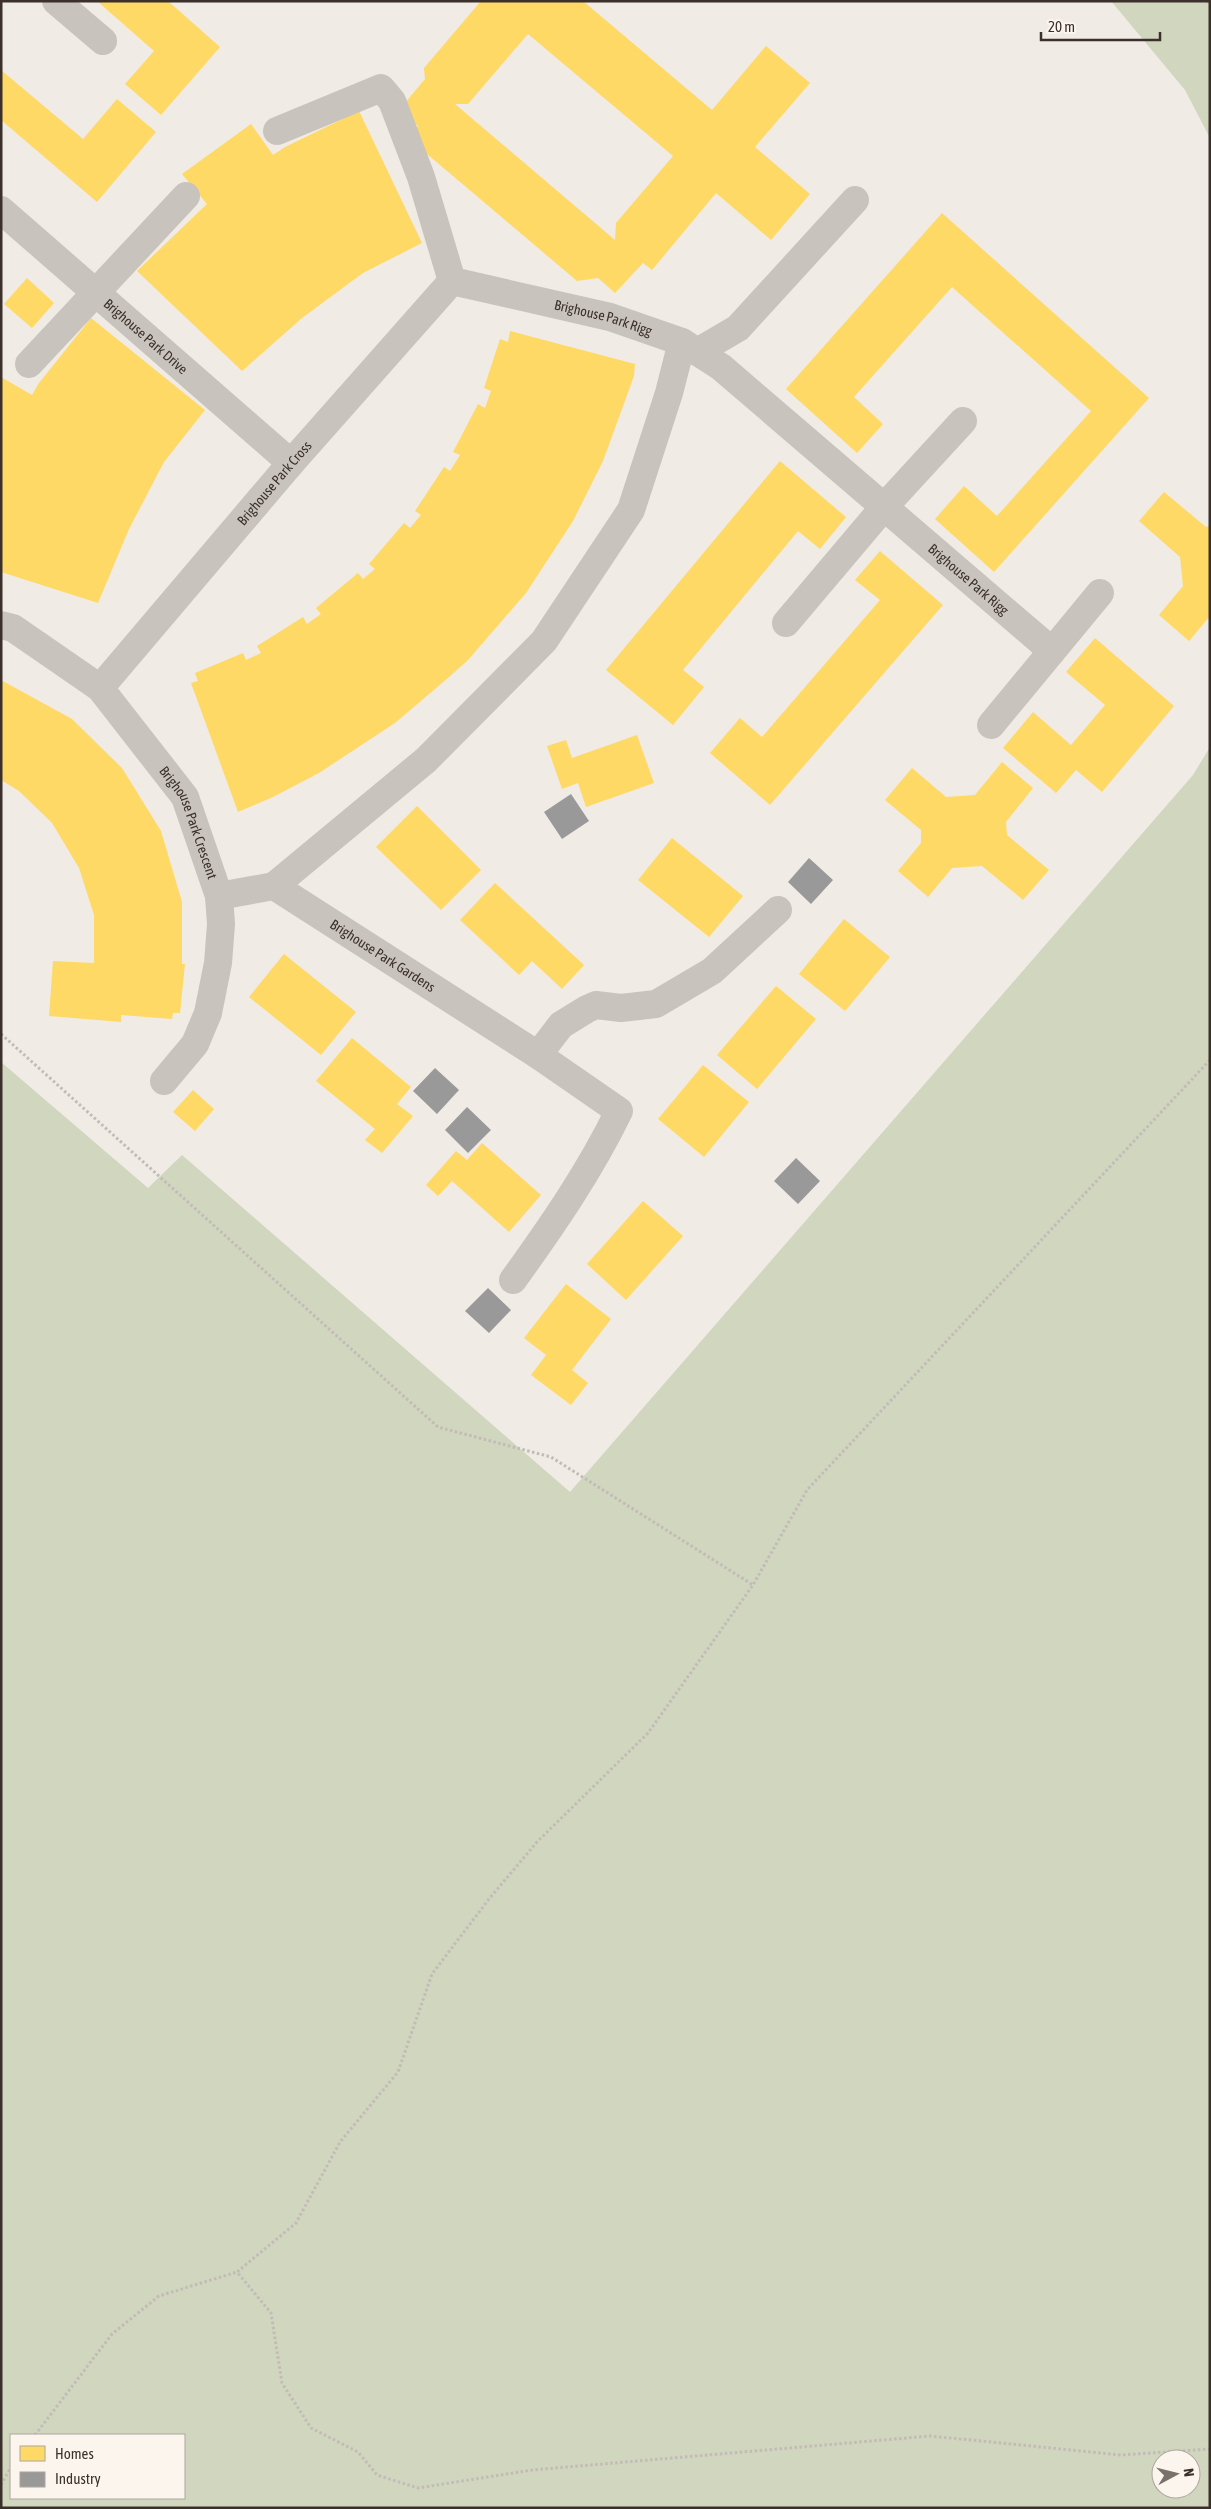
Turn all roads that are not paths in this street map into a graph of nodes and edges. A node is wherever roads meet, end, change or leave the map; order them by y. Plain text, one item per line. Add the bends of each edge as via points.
1 (56, 1) edge
2 (103, 41) dead end
3 (277, 131) dead end
4 (186, 196) dead end
5 (855, 200) dead end
6 (1, 210) edge
7 (452, 281) junction
8 (95, 292) junction
9 (690, 347) junction
10 (29, 364) dead end
11 (963, 422) dead end
12 (292, 463) junction
13 (884, 507) junction
14 (1100, 593) dead end
15 (786, 623) dead end
16 (1, 625) edge
17 (1052, 651) junction
18 (100, 688) junction
19 (991, 726) dead end
20 (274, 886) junction
21 (219, 896) junction
22 (778, 910) dead end
23 (538, 1055) junction
24 (164, 1081) dead end
25 (513, 1280) dead end

1 - 2 street
3 - 7 street via 381,88 392,101 421,177
4 - 8 street
5 - 9 street via 738,328
6 - 8 street, Brighouse Park Drive
7 - 9 street, Brighouse Park Rigg via 610,316
7 - 12 street, Brighouse Park Cross
8 - 10 street
8 - 12 street, Brighouse Park Drive
9 - 13 street, Brighouse Park Rigg via 721,367
9 - 20 street via 669,393 631,510 544,641 426,760
11 - 13 street
12 - 18 street, Brighouse Park Cross
13 - 15 street
13 - 17 street, Brighouse Park Rigg
14 - 17 street
16 - 18 street, Brighouse Park Crescent via 13,628
17 - 19 street
18 - 21 street, Brighouse Park Crescent via 185,797
20 - 21 street
20 - 23 street, Brighouse Park Gardens
21 - 24 street, Brighouse Park Crescent via 218,963 208,1013 195,1044
22 - 23 street via 712,971 656,1004 621,1008 596,1005 561,1025
23 - 25 street, Brighouse Park Gardens via 619,1111 600,1150

